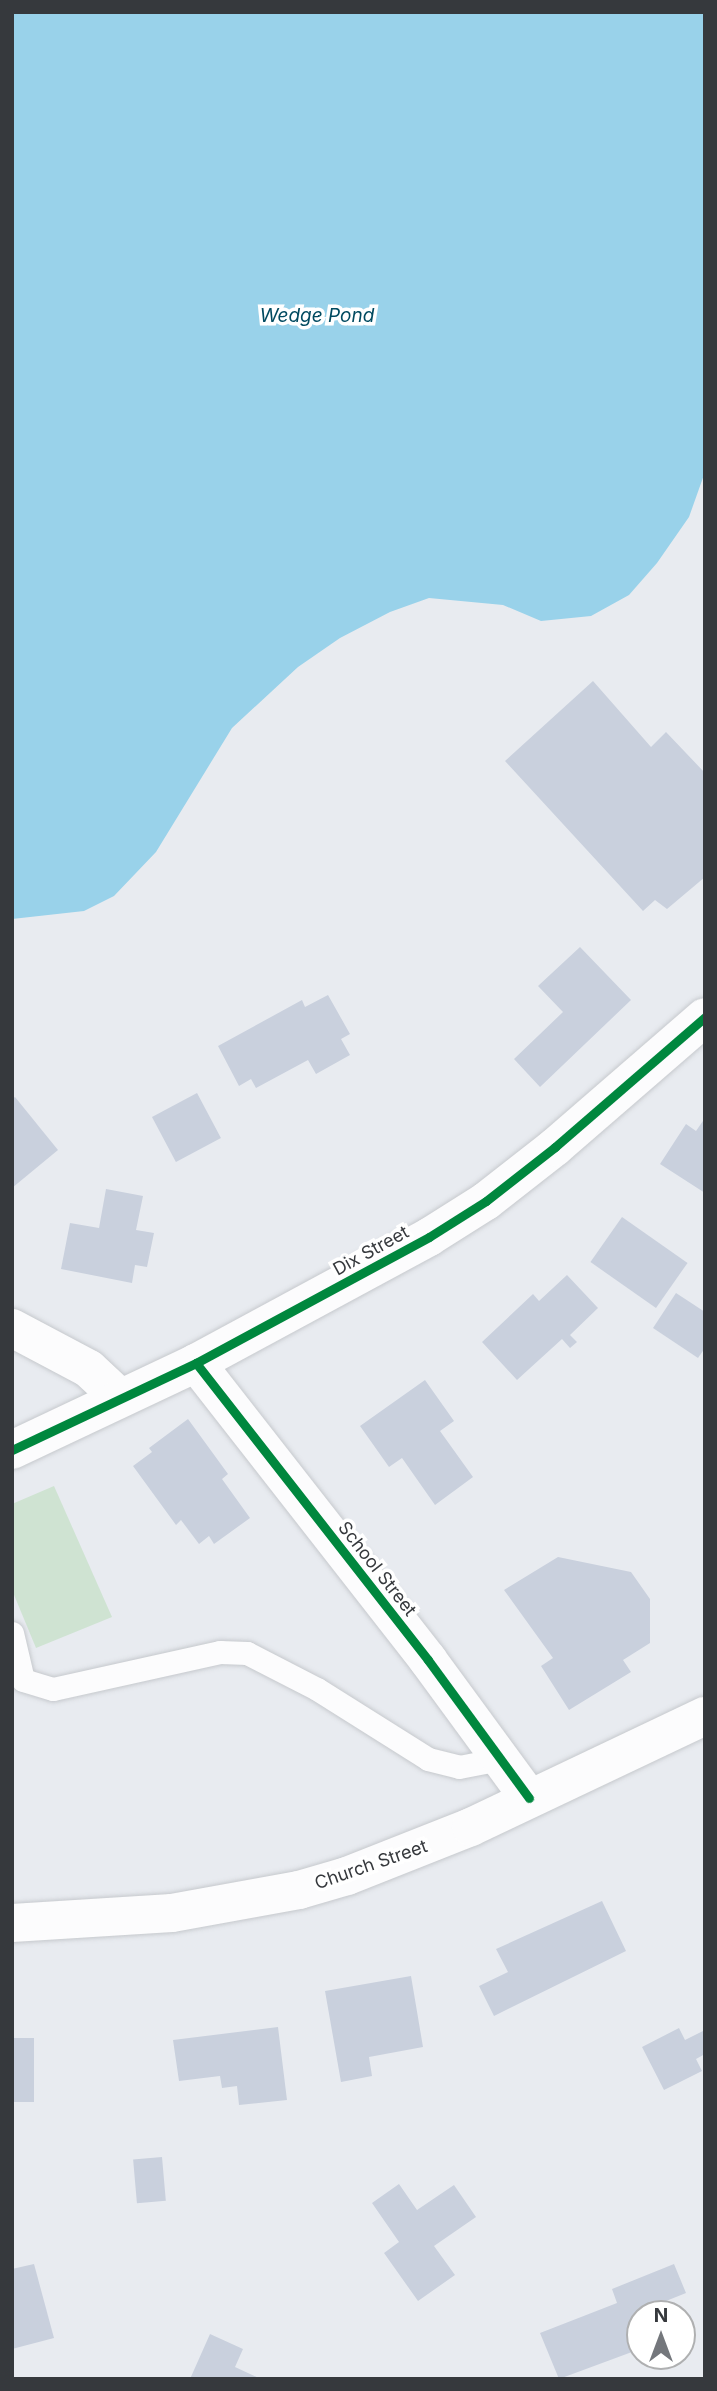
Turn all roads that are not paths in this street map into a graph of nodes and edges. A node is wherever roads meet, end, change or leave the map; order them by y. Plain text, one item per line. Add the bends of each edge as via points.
1 (701, 1025) edge
2 (12, 1328) edge
3 (196, 1363) junction
4 (119, 1397) junction
5 (12, 1450) edge
6 (12, 1633) edge
7 (705, 1716) edge
8 (500, 1759) junction
9 (528, 1798) junction
10 (12, 1923) edge

1 - 3 street, Dix Street via 486,1201 391,1260
2 - 4 street via 89,1369
3 - 4 street, Dix Street
3 - 8 street, School Street
4 - 5 street, Dix Street
6 - 8 lane via 23,1680 53,1689 220,1652 247,1653 317,1689 428,1759 459,1767
7 - 9 street, Church Street
8 - 9 street, School Street
9 - 10 street, Church Street via 415,1851 299,1890 172,1913

